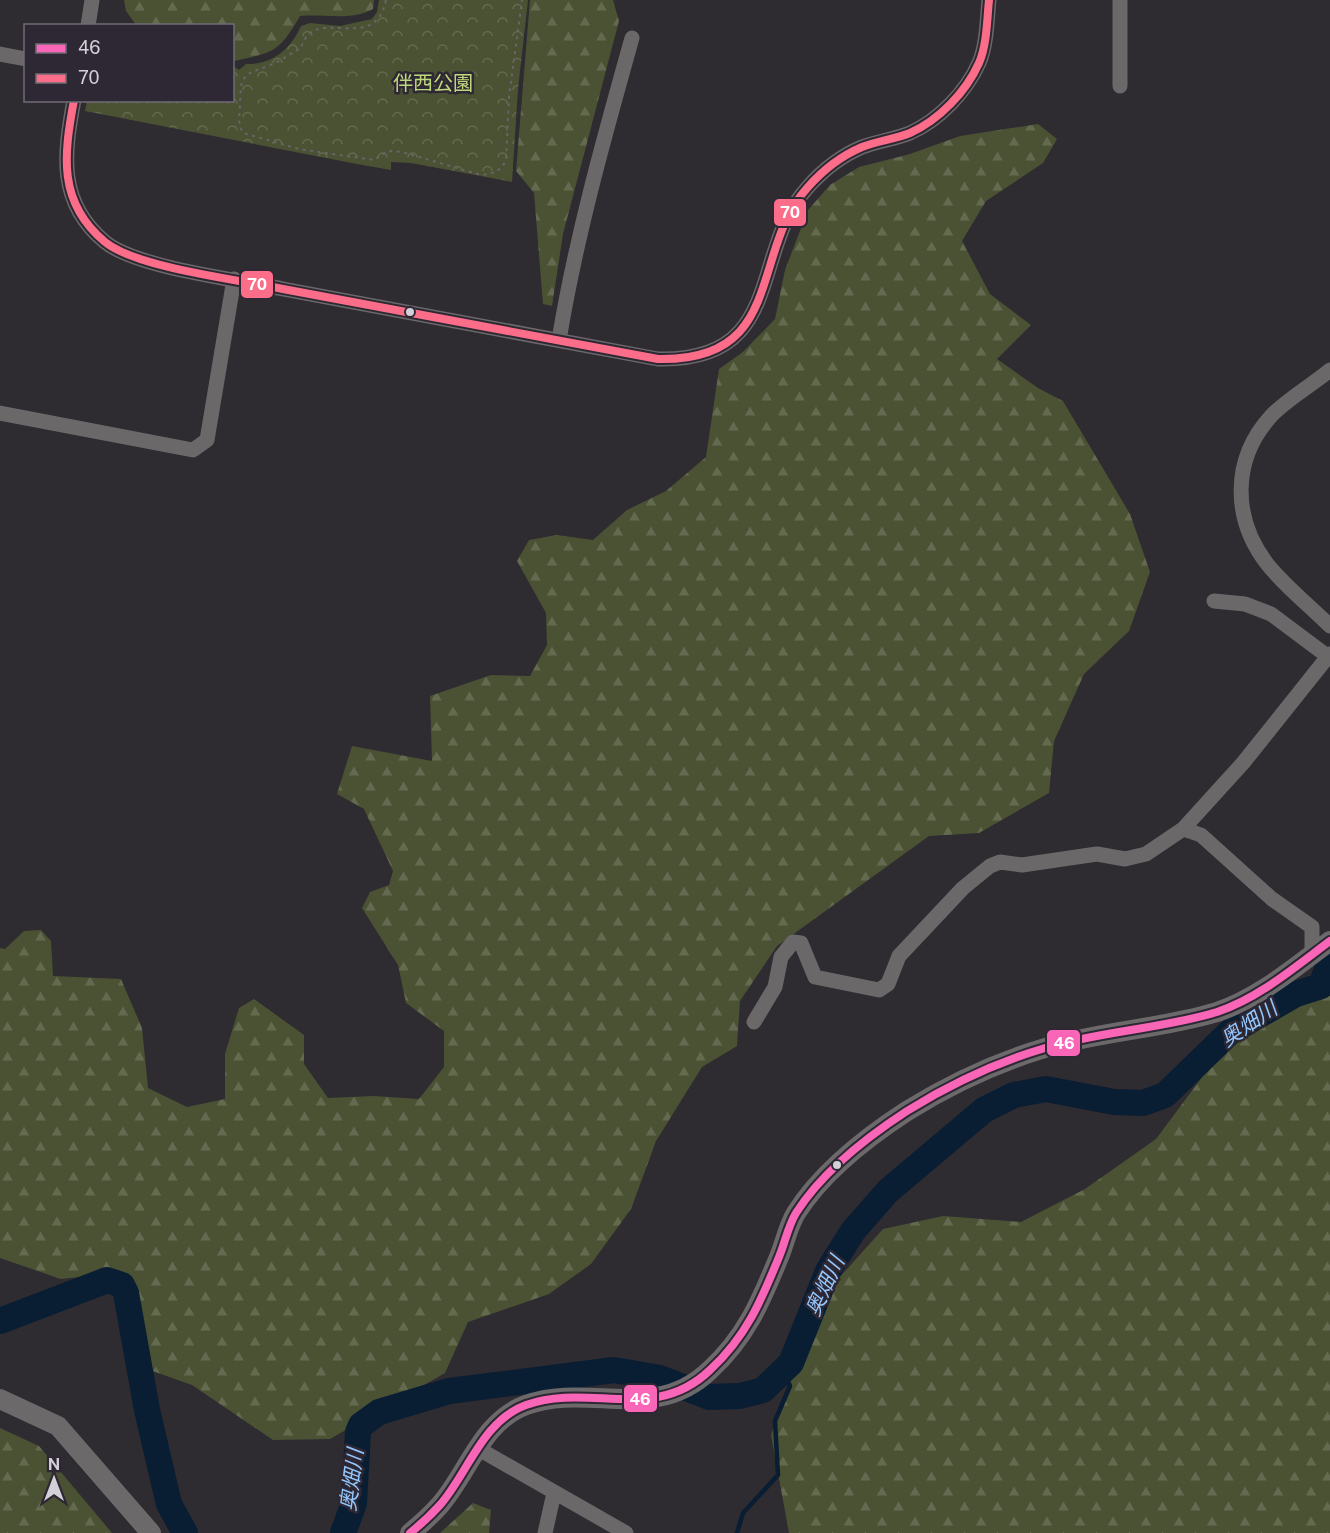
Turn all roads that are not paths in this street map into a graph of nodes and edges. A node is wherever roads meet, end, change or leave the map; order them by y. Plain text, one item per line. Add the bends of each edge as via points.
1 (92, 0) edge
2 (989, 0) edge
3 (1119, 0) edge
4 (87, 24) edge
5 (632, 38) dead end
6 (0, 54) edge
7 (24, 59) edge
8 (1120, 86) dead end
9 (74, 102) edge
10 (234, 279) junction
11 (559, 340) junction
12 (1330, 370) edge
13 (0, 413) edge
14 (1214, 601) dead end
15 (1330, 626) edge
16 (1329, 656) edge
17 (1183, 829) junction
18 (1320, 948) edge
19 (754, 1022) dead end
20 (0, 1399) edge
21 (477, 1448) junction
22 (554, 1493) junction
23 (151, 1533) edge
24 (410, 1533) edge
25 (545, 1533) edge
26 (626, 1533) edge

1 - 4 street
2 - 11 street via 980,61 965,87 939,115 911,132 851,153 830,165 806,189 787,219 753,314 737,334 713,350 681,359 657,359
3 - 8 street
5 - 11 street via 571,263
6 - 7 street
9 - 10 street via 65,148 65,173 73,200 87,224 106,243 126,254
10 - 11 street
10 - 13 street via 207,440 193,450
12 - 15 street via 1273,415 1254,440 1244,462 1240,504 1253,541 1269,566
14 - 16 street via 1245,604 1271,614
16 - 17 street via 1243,763
17 - 18 street via 1201,835 1272,899 1312,927
17 - 19 street via 1146,854 1125,859 1097,854 990,866 963,888 899,956 888,984 879,990 815,977 801,943 793,942 781,957 775,987
18 - 21 main road via 1261,991 1217,1012 1046,1047 980,1072 908,1111 855,1149 817,1186 795,1215 744,1333 709,1372 690,1386 643,1401 551,1398 524,1405 498,1424
20 - 23 main road via 58,1426
21 - 22 street
21 - 24 main road via 441,1505
22 - 25 street
22 - 26 street

